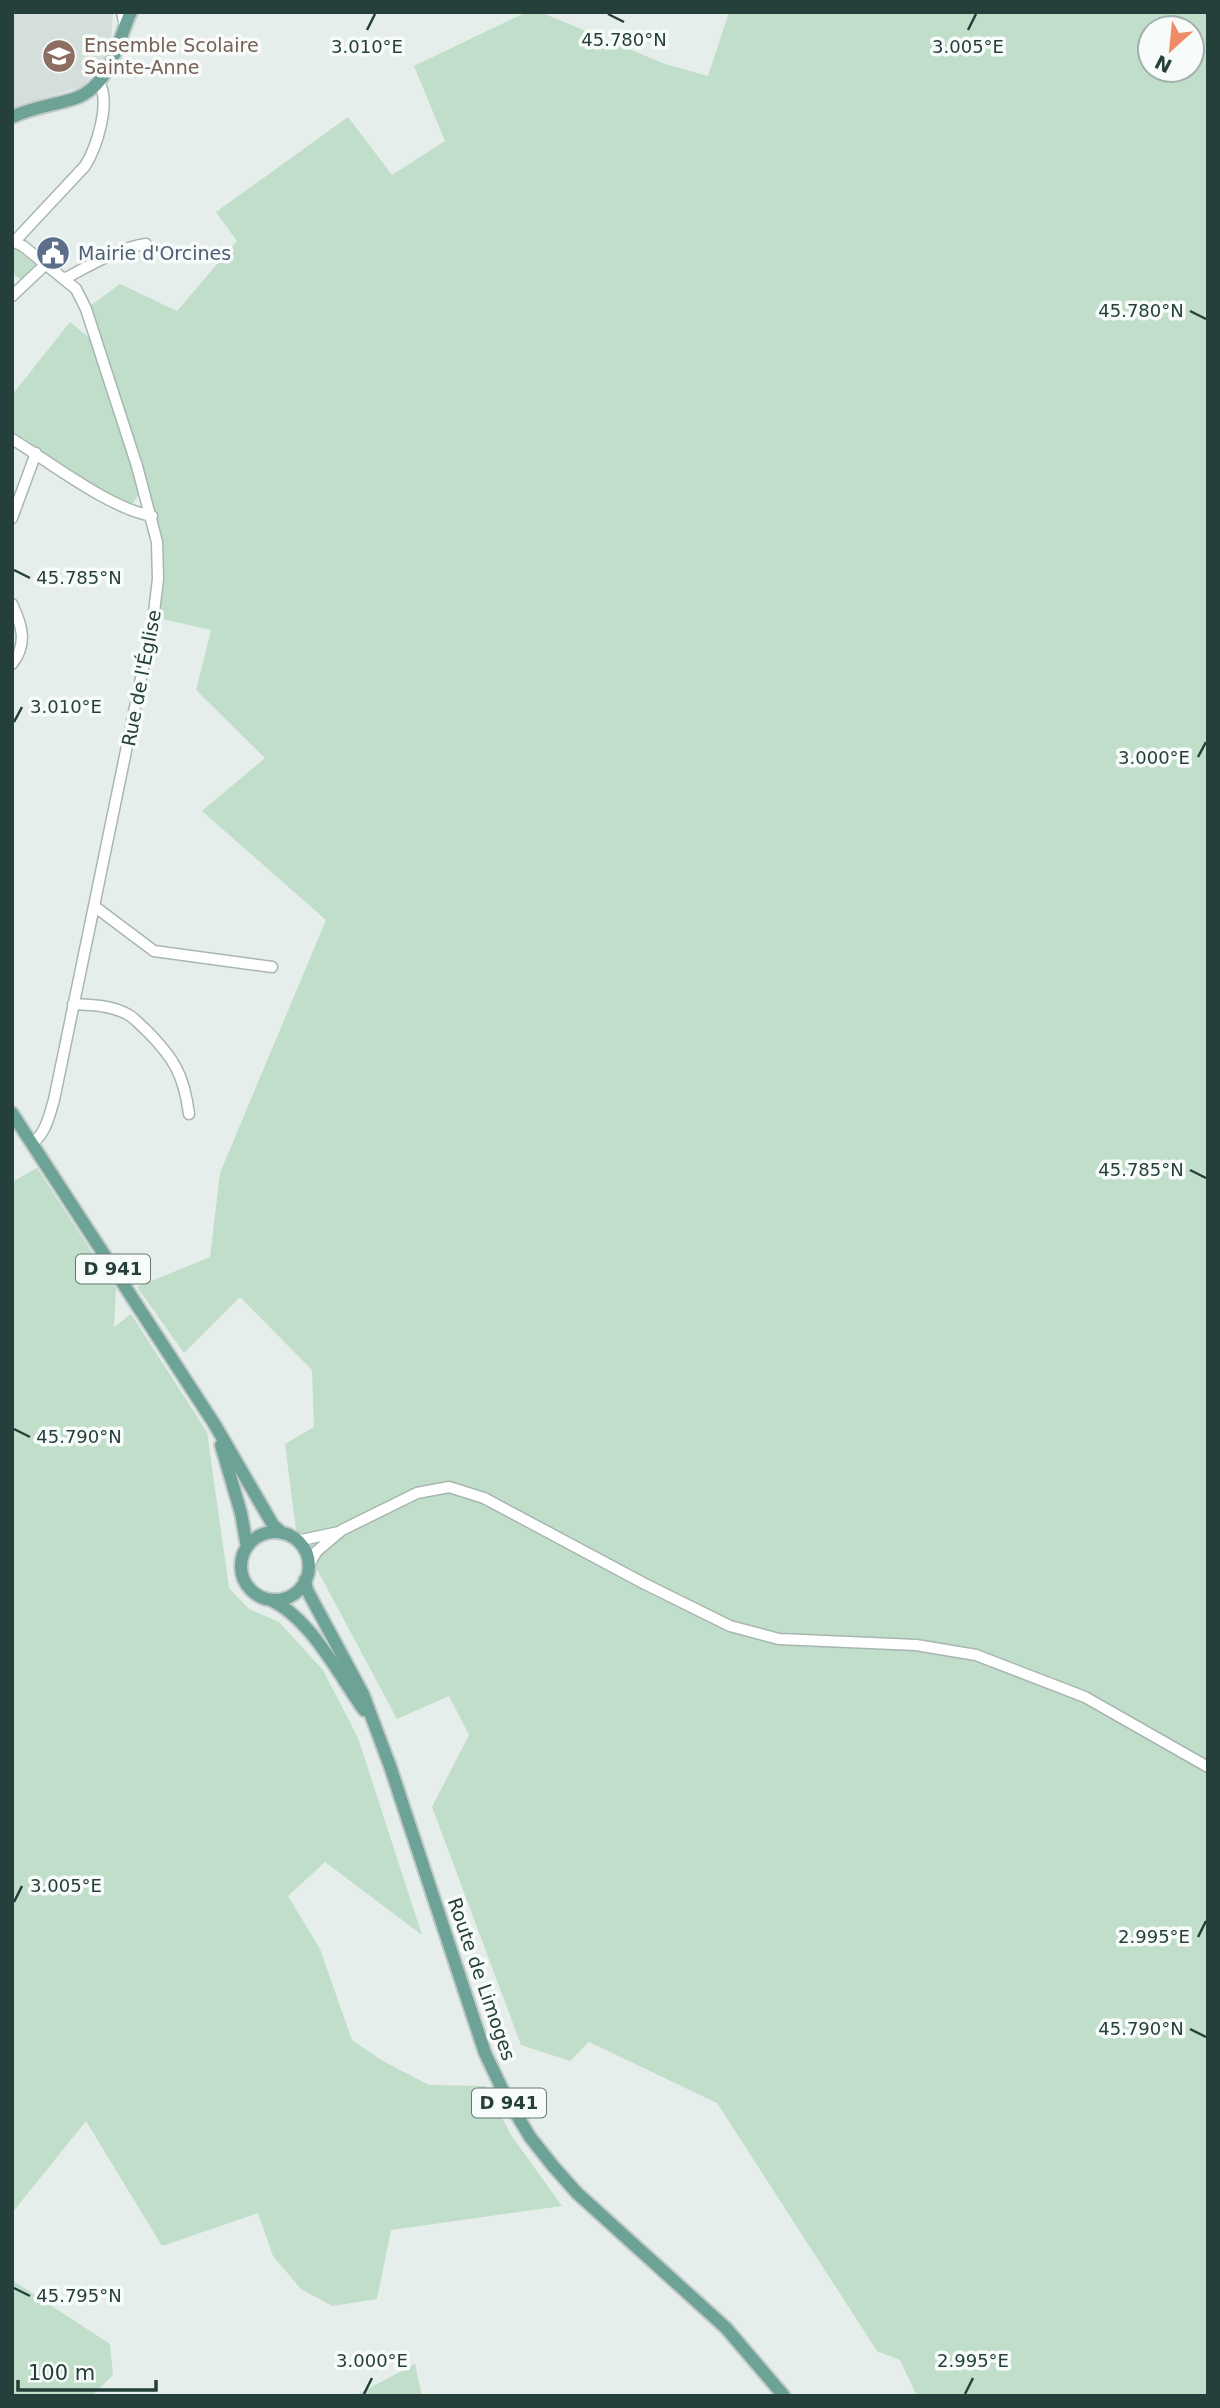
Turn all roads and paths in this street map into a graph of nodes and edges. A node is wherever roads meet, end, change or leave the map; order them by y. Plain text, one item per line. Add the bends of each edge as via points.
1 (122, 12) edge
2 (131, 12) edge
3 (125, 26) junction
4 (99, 82) junction
5 (12, 117) edge
6 (13, 241) edge
7 (146, 244) dead end
8 (46, 264) junction
9 (64, 279) junction
10 (12, 296) edge
11 (12, 439) edge
12 (36, 453) junction
13 (152, 516) junction
14 (12, 518) edge
15 (12, 604) edge
16 (12, 664) edge
17 (94, 906) junction
18 (272, 967) dead end
19 (72, 1004) junction
20 (12, 1113) edge
21 (189, 1114) dead end
22 (31, 1144) junction
23 (215, 1424) junction
24 (342, 1530) junction
25 (282, 1533) junction
26 (297, 1541) junction
27 (247, 1546) junction
28 (308, 1566) junction
29 (305, 1580) junction
30 (271, 1600) junction
31 (373, 1724) junction
32 (1208, 1767) edge
33 (784, 2396) edge

1 - 3 street
2 - 3 main road
3 - 4 main road
4 - 5 main road via 78,97
4 - 6 street via 105,101 92,155
6 - 8 street, Rue de l'Église
7 - 9 street
8 - 9 street, Rue de l'Église
8 - 10 street
9 - 13 street, Rue de l'Église via 76,289 86,309
11 - 12 street
12 - 13 street via 113,502
12 - 14 street
13 - 17 street, Rue de l'Église via 157,542 155,610
15 - 16 street via 23,634 21,653
17 - 18 street via 154,951
17 - 19 street, Rue de l'Église
19 - 21 street via 106,1006 129,1014 175,1064 186,1088
19 - 22 street, Rue de l'Église via 54,1100 46,1126
20 - 22 main road, D 941
22 - 23 main road, D 941
23 - 25 main road, D 941
23 - 27 main road, D 941
24 - 26 street
24 - 28 street via 317,1551
24 - 32 street via 417,1493 449,1487 484,1497 730,1626 779,1639 916,1644 975,1655 1085,1697
25 - 26 main road
25 - 27 main road via 262,1535
26 - 28 main road
27 - 30 main road via 242,1557 244,1580 259,1597
28 - 29 main road
29 - 30 main road via 291,1596
29 - 31 main road, Route de Limoges / D 941 via 363,1694
30 - 31 main road, Route de Limoges / D 941 via 284,1606 322,1646
31 - 33 main road, Route de Limoges / D 941 via 485,2053 530,2137 577,2193 726,2328

